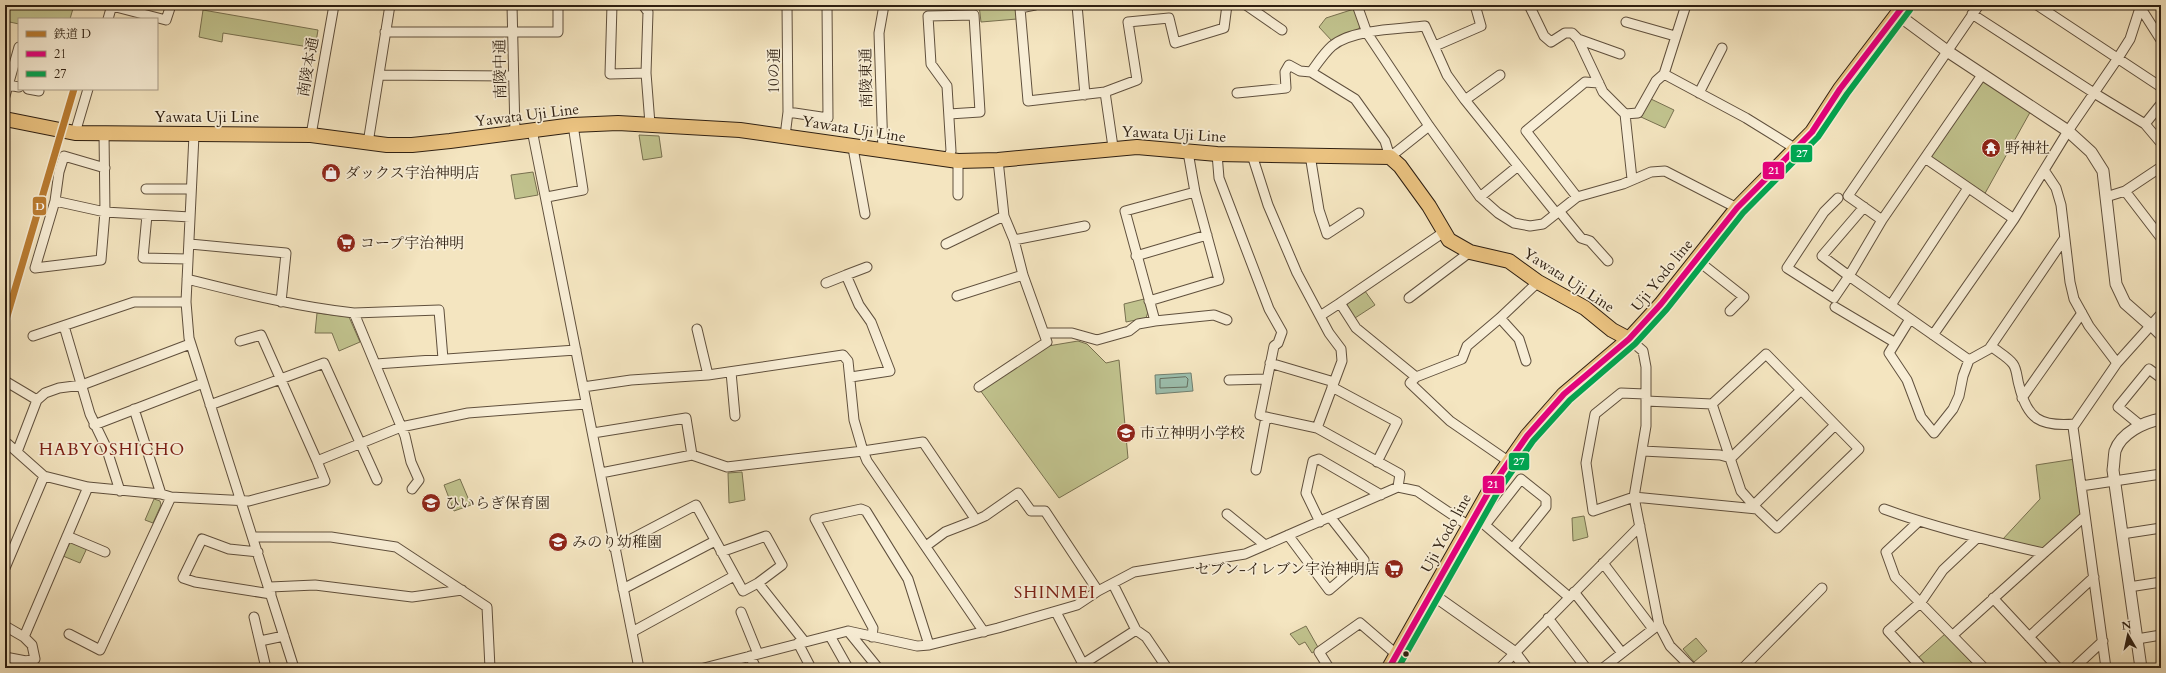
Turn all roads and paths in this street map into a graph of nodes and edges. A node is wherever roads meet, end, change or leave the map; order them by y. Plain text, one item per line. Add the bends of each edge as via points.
1 (171, 5) edge
2 (334, 5) edge
3 (390, 5) edge
4 (512, 5) edge
5 (558, 5) edge
6 (612, 5) edge
7 (643, 5) edge
8 (787, 5) edge
9 (827, 5) edge
10 (884, 5) edge
11 (1035, 5) edge
12 (1078, 5) edge
13 (1227, 5) edge
14 (1246, 5) edge
15 (1357, 5) edge
16 (1475, 5) edge
17 (1529, 5) edge
18 (1686, 5) edge
19 (1979, 5) edge
20 (2037, 5) edge
21 (112, 6) edge
22 (2140, 6) edge
23 (1900, 10) edge
24 (1972, 14) junction
25 (108, 18) edge
26 (1626, 22) dead end
27 (1282, 30) dead end
28 (385, 32) junction
29 (513, 32) junction
30 (1367, 33) junction
31 (1675, 36) junction
32 (1578, 39) junction
33 (2161, 40) edge
34 (1435, 46) junction
35 (1722, 48) dead end
36 (1947, 51) junction
37 (18, 53) edge
38 (1620, 54) dead end
39 (2118, 58) junction
40 (1311, 72) junction
41 (646, 73) junction
42 (1664, 74) junction
43 (379, 75) junction
44 (1500, 75) dead end
45 (1982, 75) junction
46 (513, 76) junction
47 (1599, 83) junction
48 (8, 85) junction
49 (18, 87) edge
50 (2161, 88) edge
51 (34, 90) edge
52 (88, 90) edge
53 (39, 91) dead end
54 (1105, 92) junction
55 (1237, 93) dead end
56 (1699, 93) junction
57 (2094, 93) junction
58 (1085, 95) junction
59 (5, 96) edge
60 (1465, 100) junction
61 (2161, 104) edge
62 (788, 112) junction
63 (950, 114) junction
64 (1625, 114) junction
65 (5, 119) edge
66 (650, 124) junction
67 (2145, 124) junction
68 (573, 125) junction
69 (1429, 126) junction
70 (532, 130) junction
71 (2068, 131) junction
72 (75, 133) junction
73 (515, 133) junction
74 (104, 134) junction
75 (194, 135) junction
76 (311, 135) junction
77 (785, 136) junction
78 (368, 143) junction
79 (2161, 143) edge
80 (853, 148) junction
81 (1113, 148) junction
82 (1796, 150) junction
83 (883, 151) junction
84 (1188, 152) junction
85 (1217, 154) junction
86 (1252, 155) junction
87 (1310, 155) junction
88 (1390, 157) junction
89 (1925, 158) junction
90 (998, 160) junction
91 (952, 161) junction
92 (1518, 166) junction
93 (104, 168) junction
94 (2161, 168) edge
95 (2044, 170) junction
96 (1632, 179) junction
97 (1968, 188) junction
98 (146, 189) dead end
99 (191, 189) junction
100 (2125, 191) junction
101 (1195, 192) junction
102 (958, 195) dead end
103 (547, 197) junction
104 (1480, 197) junction
105 (1577, 197) junction
106 (2106, 197) junction
107 (1838, 198) dead end
108 (55, 201) junction
109 (1864, 207) junction
110 (1737, 208) junction
111 (106, 212) junction
112 (1557, 212) junction
113 (1359, 213) dead end
114 (865, 214) dead end
115 (147, 215) junction
116 (1004, 216) junction
117 (190, 217) junction
118 (2014, 219) junction
119 (1882, 220) junction
120 (1085, 226) dead end
121 (1444, 232) junction
122 (1207, 235) junction
123 (2161, 238) edge
124 (2064, 239) junction
125 (1014, 240) junction
126 (190, 244) junction
127 (946, 244) dead end
128 (1470, 252) junction
129 (1136, 256) junction
130 (188, 259) junction
131 (1697, 260) junction
132 (1608, 262) dead end
133 (867, 267) dead end
134 (846, 275) junction
135 (1023, 275) junction
136 (1849, 276) junction
137 (187, 279) junction
138 (1538, 282) junction
139 (826, 283) dead end
140 (957, 296) dead end
141 (1409, 298) dead end
142 (1149, 301) junction
143 (186, 302) junction
144 (281, 302) junction
145 (1340, 304) junction
146 (1890, 305) junction
147 (1835, 307) dead end
148 (1730, 311) dead end
149 (354, 313) junction
150 (2082, 313) junction
151 (2161, 314) edge
152 (1320, 316) junction
153 (1500, 318) junction
154 (1910, 319) junction
155 (1228, 320) dead end
156 (1154, 321) junction
157 (2150, 325) junction
158 (64, 326) junction
159 (697, 330) dead end
160 (1046, 333) junction
161 (1933, 335) junction
162 (33, 336) dead end
163 (2161, 336) edge
164 (1629, 339) junction
165 (240, 341) dead end
166 (1894, 342) junction
167 (190, 344) junction
168 (1991, 346) junction
169 (576, 350) junction
170 (443, 359) junction
171 (1969, 360) junction
172 (1526, 361) dead end
173 (1270, 363) junction
174 (2117, 363) junction
175 (376, 364) junction
176 (731, 372) junction
177 (708, 375) junction
178 (851, 377) junction
179 (1235, 377) dead end
180 (1416, 377) junction
181 (2161, 378) edge
182 (280, 379) junction
183 (1267, 379) junction
184 (5, 381) edge
185 (203, 383) junction
186 (82, 385) junction
187 (1333, 385) junction
188 (583, 387) junction
189 (978, 387) dead end
190 (1801, 390) junction
191 (1645, 398) junction
192 (2022, 398) junction
193 (37, 400) junction
194 (586, 404) junction
195 (1712, 404) junction
196 (210, 405) junction
197 (134, 409) junction
198 (735, 416) dead end
199 (1266, 417) junction
200 (2161, 419) edge
201 (94, 424) junction
202 (2075, 424) junction
203 (1835, 425) junction
204 (2140, 425) junction
205 (401, 427) junction
206 (1317, 428) junction
207 (593, 433) junction
208 (361, 444) junction
209 (5, 449) edge
210 (863, 451) junction
211 (1643, 451) junction
212 (17, 452) junction
213 (692, 455) junction
214 (1731, 458) junction
215 (317, 461) junction
216 (1508, 461) junction
217 (1377, 462) junction
218 (1256, 470) dead end
219 (601, 473) junction
220 (2161, 474) edge
221 (44, 476) junction
222 (377, 480) dead end
223 (2114, 481) junction
224 (2081, 486) junction
225 (1398, 487) junction
226 (88, 488) junction
227 (412, 489) dead end
228 (120, 491) junction
229 (161, 494) junction
230 (1381, 495) junction
231 (170, 497) junction
232 (1634, 497) junction
233 (241, 500) junction
234 (1756, 507) junction
235 (1884, 509) dead end
236 (1227, 514) dead end
237 (2085, 516) junction
238 (1331, 518) junction
239 (1481, 519) junction
240 (976, 520) junction
241 (1320, 522) junction
242 (1918, 522) junction
243 (1469, 526) junction
244 (1640, 526) junction
245 (2161, 528) edge
246 (2122, 534) junction
247 (1288, 535) junction
248 (67, 536) junction
249 (252, 537) junction
250 (1977, 538) junction
251 (715, 541) junction
252 (1266, 545) junction
253 (926, 546) junction
254 (614, 548) junction
255 (1513, 548) junction
256 (105, 552) dead end
257 (258, 552) junction
258 (721, 552) junction
259 (2044, 553) junction
260 (1603, 563) junction
261 (5, 568) edge
262 (734, 576) junction
263 (2094, 577) junction
264 (2161, 582) edge
265 (758, 583) junction
266 (1112, 584) junction
267 (2129, 587) junction
268 (1822, 588) dead end
269 (623, 589) junction
270 (462, 590) junction
271 (271, 591) junction
272 (1098, 591) junction
273 (1432, 594) junction
274 (1572, 594) junction
275 (1993, 598) junction
276 (1921, 602) junction
277 (741, 612) dead end
278 (1056, 612) junction
279 (254, 617) dead end
280 (1548, 618) junction
281 (5, 626) edge
282 (1656, 627) junction
283 (1136, 630) junction
284 (848, 631) junction
285 (632, 632) junction
286 (984, 632) junction
287 (69, 634) dead end
288 (1953, 635) junction
289 (284, 636) junction
290 (830, 636) junction
291 (2161, 636) edge
292 (24, 637) junction
293 (872, 637) junction
294 (2029, 637) junction
295 (2137, 639) junction
296 (260, 641) junction
297 (2103, 641) junction
298 (801, 642) junction
299 (929, 645) junction
300 (1514, 652) junction
301 (1622, 653) junction
302 (1396, 654) junction
303 (754, 655) junction
304 (5, 657) edge
305 (26, 664) edge
306 (1084, 666) edge
307 (1686, 666) edge
308 (266, 668) edge
309 (294, 668) edge
310 (490, 668) edge
311 (639, 668) edge
312 (704, 668) edge
313 (756, 668) edge
314 (811, 668) edge
315 (848, 668) edge
316 (878, 668) edge
317 (1167, 668) edge
318 (1329, 668) edge
319 (1389, 668) edge
320 (1500, 668) edge
321 (1526, 668) edge
322 (1586, 668) edge
323 (1603, 668) edge
324 (1742, 668) edge
325 (1922, 668) edge
326 (1984, 668) edge
327 (2058, 668) edge
328 (2074, 668) edge
329 (2106, 668) edge
330 (2141, 668) edge

1 - 21 street via 166,20
2 - 76 street, 南陵本通
3 - 28 street
4 - 29 street, 南陵中通
5 - 29 street via 558,32
6 - 41 street via 610,74
7 - 41 street via 648,12
8 - 62 street, 10の通
9 - 62 street via 828,118
10 - 83 street, 南陵東通 via 879,34
11 - 58 street via 1020,8 1028,100
12 - 58 street
13 - 54 street via 1224,28 1175,43 1169,18 1128,22 1137,80
14 - 27 street
15 - 30 street
16 - 34 street via 1481,26
17 - 32 street via 1544,36 1550,42 1566,33 1572,33
18 - 31 street
19 - 24 street
20 - 39 street
21 - 25 street
22 - 33 street
22 - 39 street via 2130,39
23 - 36 street
23 - 82 main road, Uji Yodo line via 1840,89 1812,132
24 - 36 street
24 - 57 street
26 - 31 street
28 - 29 street
28 - 43 street
29 - 46 street, 南陵中通
30 - 34 street via 1425,26
30 - 40 street via 1344,38 1332,46
30 - 69 street
31 - 42 street
32 - 38 street
32 - 47 street
34 - 60 street via 1447,74
35 - 56 street
36 - 45 street
36 - 109 street via 1848,196
37 - 48 street
39 - 50 street
39 - 57 street
40 - 55 street via 1300,71 1289,64 1285,72 1286,88
40 - 88 street via 1356,99 1385,141
41 - 66 street
42 - 56 street
42 - 64 street via 1656,81 1638,113
43 - 46 street
43 - 78 street
44 - 60 street
45 - 71 street
45 - 89 street
46 - 73 street, 南陵中通
47 - 64 street via 1603,92
47 - 105 street via 1585,82 1526,131
48 - 49 street
48 - 59 street
51 - 53 street
52 - 72 street
54 - 58 street
54 - 81 street
56 - 82 street via 1746,118
57 - 67 street
57 - 71 street
60 - 92 street
61 - 67 street
62 - 77 street, 10の通
63 - 63 street via 947,86 931,64 928,16 974,15 980,112
63 - 91 street
64 - 96 street
65 - 72 main road, Yawata Uji Line
66 - 68 main road, Yawata Uji Line
66 - 77 main road, Yawata Uji Line
67 - 79 street
68 - 70 main road, Yawata Uji Line
68 - 103 street via 583,190
69 - 88 street
69 - 104 street
70 - 73 main road, Yawata Uji Line
70 - 103 street
71 - 95 street
71 - 106 street via 2091,152 2103,171
72 - 74 main road, Yawata Uji Line
73 - 78 main road, Yawata Uji Line via 412,145
74 - 75 main road, Yawata Uji Line
74 - 93 street
75 - 76 main road, Yawata Uji Line
75 - 99 street
76 - 78 main road, Yawata Uji Line
77 - 80 main road, Yawata Uji Line
80 - 83 main road, Yawata Uji Line
80 - 114 street
81 - 84 main road, Yawata Uji Line via 1137,147
81 - 90 main road, Yawata Uji Line
82 - 110 main road, Uji Yodo line
83 - 91 main road, Yawata Uji Line
84 - 85 main road, Yawata Uji Line
84 - 101 street
85 - 86 main road, Yawata Uji Line
85 - 173 street via 1219,178 1269,309 1282,332 1274,346
86 - 87 main road, Yawata Uji Line
86 - 152 street via 1268,205 1297,273
87 - 88 main road, Yawata Uji Line
87 - 113 street via 1319,210 1327,234
88 - 121 main road, Yawata Uji Line via 1400,166 1429,206
89 - 97 street
89 - 119 street
90 - 91 main road, Yawata Uji Line
90 - 116 street
91 - 102 street
92 - 104 street
92 - 112 street
93 - 108 street via 64,156 58,172
93 - 111 street
94 - 100 street
95 - 118 street
95 - 124 street via 2056,188 2061,205
96 - 105 street
96 - 110 street via 1651,172 1665,172
97 - 118 street
97 - 146 street
98 - 99 street
99 - 117 street
100 - 106 street
100 - 123 street
101 - 122 street
101 - 129 street via 1125,211
103 - 169 street
104 - 112 street via 1514,223 1530,226 1543,224
105 - 112 street
106 - 157 street via 2116,284 2125,303
107 - 136 street via 1824,212 1787,268 1834,298
108 - 111 street
108 - 111 street via 35,268 101,260
109 - 119 street
109 - 136 street via 1822,256
110 - 131 main road, Uji Yodo line
111 - 115 street
112 - 132 street via 1581,238 1590,241
115 - 117 street
115 - 130 street via 143,258
116 - 125 street
116 - 127 street
117 - 126 street
118 - 161 street
119 - 136 street
120 - 125 street
121 - 128 main road, Yawata Uji Line via 1449,240
121 - 145 street
122 - 129 street
122 - 142 street via 1219,280
124 - 150 street via 2074,299
124 - 168 street
125 - 135 street
126 - 130 street
126 - 144 street via 286,253
128 - 138 main road, Yawata Uji Line via 1509,262
128 - 141 street
129 - 142 street
130 - 137 street
131 - 148 street via 1744,297
131 - 164 main road, Uji Yodo line
133 - 134 street
134 - 139 street
134 - 178 street via 859,305 871,322 890,371
135 - 140 street
135 - 160 street
136 - 146 street
137 - 143 street
137 - 144 street
138 - 153 street
138 - 164 main road, Yawata Uji Line via 1585,308 1612,330
142 - 156 street
143 - 158 street via 134,302
143 - 167 street
144 - 149 street
145 - 152 street
145 - 180 street via 1356,328
146 - 154 street
147 - 166 street
149 - 170 street via 438,310
149 - 175 street
150 - 174 street
150 - 192 street
151 - 157 street
152 - 187 street via 1341,349 1342,361
153 - 172 street via 1518,339
153 - 180 street via 1467,346 1462,358
154 - 161 street
154 - 166 street
155 - 156 street via 1214,315
156 - 160 street via 1138,324 1129,330 1097,340 1072,333
157 - 163 street
157 - 174 street
158 - 162 street
158 - 186 street
159 - 177 street
160 - 189 street via 1047,342
161 - 171 street
164 - 191 street via 1643,351 1646,367
164 - 216 main road, Uji Yodo line via 1564,394
165 - 182 street via 261,335
166 - 171 street via 1889,353 1906,380 1921,417 1934,433 1956,402
167 - 185 street
167 - 186 street
168 - 171 street
168 - 192 street via 2014,365
169 - 170 street
169 - 188 street
170 - 175 street
173 - 183 street
173 - 187 street
174 - 202 street
175 - 205 street
176 - 177 street
176 - 178 street via 843,355 848,361
176 - 198 street
177 - 188 street via 631,380
178 - 210 street via 854,420
179 - 183 street
180 - 216 street via 1410,383 1450,421
181 - 204 street via 2149,369 2118,407
182 - 196 street
182 - 208 street via 324,362
182 - 215 street
183 - 199 street via 1260,414
184 - 193 street
185 - 196 street
185 - 197 street
186 - 193 street via 59,388 45,393
186 - 201 street
187 - 206 street
187 - 217 street via 1397,422
188 - 194 street
190 - 195 street via 1766,354
190 - 203 street
190 - 214 street
191 - 195 street
191 - 211 street via 1646,426
191 - 232 street via 1621,393 1595,414 1586,463 1593,511
192 - 202 street via 2033,417 2043,422
193 - 212 street
194 - 205 street via 468,413
194 - 207 street
195 - 214 street
196 - 233 street
197 - 201 street
197 - 229 street
199 - 206 street
199 - 218 street
200 - 204 street
201 - 228 street via 108,454
202 - 224 street via 2072,427
203 - 234 street
203 - 234 street via 1858,449 1777,528
204 - 223 street via 2126,436 2116,450
205 - 208 street
205 - 227 street via 419,480
206 - 217 street
207 - 213 street via 686,418
207 - 219 street
208 - 215 street
208 - 222 street
209 - 212 street via 8,444
210 - 213 street via 727,467
210 - 240 street via 923,442
210 - 253 street via 867,461
211 - 214 street via 1720,455
211 - 232 street
212 - 221 street
213 - 219 street
214 - 234 street via 1741,491
215 - 233 street via 325,480 249,501
216 - 239 main road, Uji Yodo line
217 - 225 street via 1400,474
219 - 254 street
220 - 223 street
221 - 226 street
221 - 261 street
223 - 224 street
223 - 246 street
224 - 237 street
225 - 230 street
225 - 243 street via 1417,491
226 - 228 street
226 - 248 street
228 - 229 street
229 - 231 street
230 - 238 street
230 - 241 street via 1318,459 1313,461 1306,493
231 - 233 street
231 - 287 street via 100,650
232 - 234 street
232 - 244 street
233 - 249 street
235 - 242 street
236 - 252 street
237 - 259 street
237 - 263 street
238 - 241 street
238 - 247 street via 1364,560 1329,590
239 - 243 main road, Uji Yodo line
239 - 255 street
239 - 255 street via 1521,479 1546,499 1546,507
240 - 253 street via 945,532
240 - 272 street via 1018,493 1031,511 1045,511
241 - 247 street
242 - 250 street
242 - 276 street via 1886,552 1895,577
243 - 273 main road, Uji Yodo line
244 - 260 street
244 - 282 street
245 - 246 street
246 - 267 street
247 - 252 street
248 - 256 street
248 - 292 street
249 - 257 street
249 - 270 street via 331,536 396,547
250 - 259 street
250 - 276 street via 1943,570
251 - 254 street via 696,505
251 - 258 street
251 - 269 street
252 - 266 street via 1245,554 1134,572
253 - 286 street
254 - 269 street
255 - 274 street
257 - 271 street
257 - 271 street via 229,549 202,539 184,578 195,582
258 - 262 street
258 - 265 street via 766,536 782,565
259 - 275 street
260 - 274 street
260 - 282 street
262 - 265 street via 743,591
262 - 285 street
263 - 294 street
263 - 297 street
264 - 267 street
265 - 298 street
266 - 272 street
266 - 283 street
267 - 295 street
268 - 324 street
269 - 285 street
270 - 271 street via 412,597 315,585
270 - 310 street via 487,607
271 - 289 street
272 - 278 street via 1077,605
273 - 300 street
273 - 302 main road, Uji Yodo line
274 - 280 street
274 - 301 street
275 - 288 street
275 - 294 street
276 - 288 street
276 - 325 street via 1888,631
277 - 303 street
278 - 286 street
278 - 306 street
279 - 296 street
280 - 300 street
280 - 322 street
281 - 292 street
282 - 301 street
282 - 307 street
283 - 306 street
283 - 317 street via 1146,637
284 - 290 street
284 - 293 street
284 - 316 street
285 - 311 street
286 - 299 street
288 - 326 street
289 - 296 street
289 - 309 street
290 - 298 street
290 - 315 street
291 - 295 street
292 - 305 street via 32,645 35,659
293 - 299 street via 917,646
293 - 299 street via 872,628 816,519 861,509 866,511 908,579
294 - 327 street
295 - 330 street
296 - 308 street
297 - 328 street
297 - 329 street
298 - 303 street
298 - 314 street
300 - 320 street
300 - 321 street
301 - 323 street
302 - 318 street via 1360,623 1319,652
302 - 319 main road, Uji Yodo line
303 - 312 street
303 - 313 street
304 - 305 street

